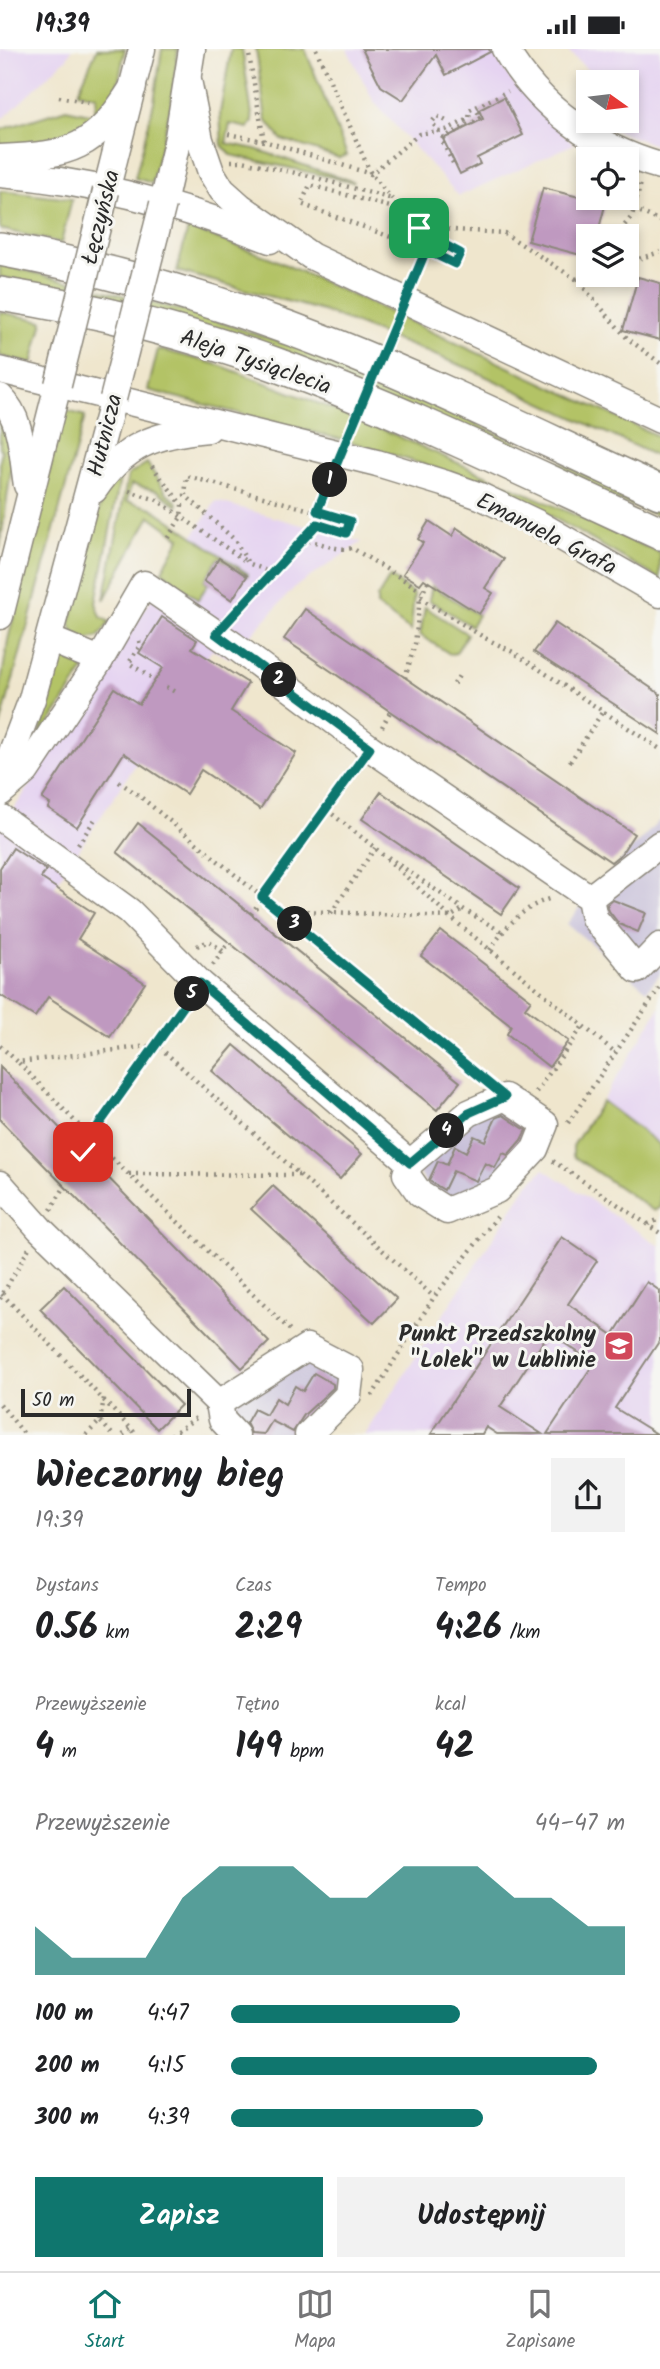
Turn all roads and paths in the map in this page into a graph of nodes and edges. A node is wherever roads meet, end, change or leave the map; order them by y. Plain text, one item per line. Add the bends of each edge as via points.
1 (142, 49) edge
2 (192, 49) edge
3 (248, 49) edge
4 (316, 49) edge
5 (505, 49) edge
6 (188, 80) junction
7 (505, 80) dead end
8 (133, 87) junction
9 (59, 97) dead end
10 (88, 103) dead end
11 (478, 111) dead end
12 (453, 124) junction
13 (228, 134) dead end
14 (443, 138) junction
15 (264, 141) junction
16 (0, 158) edge
17 (226, 161) dead end
18 (453, 163) dead end
19 (0, 174) edge
20 (371, 174) junction
21 (655, 175) edge
22 (106, 191) junction
23 (639, 191) edge
24 (392, 199) junction
25 (163, 204) junction
26 (401, 210) junction
27 (636, 210) edge
28 (660, 221) edge
29 (419, 228) junction
30 (0, 249) edge
31 (426, 250) junction
32 (660, 253) edge
33 (311, 256) junction
34 (639, 259) edge
35 (575, 279) joint
36 (0, 294) edge
37 (660, 363) edge
38 (0, 370) edge
39 (58, 385) junction
40 (0, 397) edge
41 (113, 399) junction
42 (660, 420) edge
43 (227, 427) junction
44 (146, 457) dead end
45 (129, 491) dead end
46 (660, 492) edge
47 (28, 498) junction
48 (87, 501) junction
49 (317, 511) junction
50 (181, 517) junction
51 (660, 533) edge
52 (167, 539) dead end
53 (303, 541) junction
54 (248, 563) junction
55 (277, 568) junction
56 (430, 578) dead end
57 (422, 591) junction
58 (660, 594) edge
59 (420, 598) junction
60 (0, 616) edge
61 (216, 634) junction
62 (137, 638) dead end
63 (49, 639) junction
64 (100, 660) junction
65 (460, 674) dead end
66 (405, 678) dead end
67 (155, 680) dead end
68 (454, 684) dead end
69 (166, 687) dead end
70 (177, 693) dead end
71 (603, 711) junction
72 (390, 712) dead end
73 (370, 748) junction
74 (660, 749) edge
75 (570, 762) dead end
76 (119, 782) dead end
77 (0, 784) edge
78 (0, 793) edge
79 (327, 810) junction
80 (97, 816) dead end
81 (0, 817) edge
82 (660, 844) edge
83 (78, 846) dead end
84 (374, 847) junction
85 (584, 893) junction
86 (262, 897) junction
87 (463, 909) junction
88 (278, 910) junction
89 (251, 913) dead end
90 (331, 913) junction
91 (450, 918) junction
92 (502, 932) junction
93 (229, 942) dead end
94 (660, 946) edge
95 (490, 950) junction
96 (200, 983) junction
97 (583, 1026) junction
98 (157, 1045) junction
99 (0, 1046) edge
100 (616, 1052) dead end
101 (18, 1062) junction
102 (514, 1103) junction
103 (90, 1137) junction
104 (535, 1149) junction
105 (83, 1152) dead end
106 (410, 1163) junction
107 (128, 1174) junction
108 (299, 1175) junction
109 (0, 1184) edge
110 (660, 1219) edge
111 (647, 1224) junction
112 (660, 1233) edge
113 (2, 1294) dead end
114 (434, 1297) dead end
115 (307, 1347) junction
116 (104, 1398) junction
117 (219, 1403) junction
118 (0, 1404) edge
119 (100, 1421) junction
120 (131, 1428) junction
121 (25, 1434) edge
122 (86, 1434) edge
123 (113, 1434) edge
124 (122, 1434) edge
125 (137, 1434) edge
126 (171, 1434) edge
127 (236, 1434) edge
128 (308, 1434) edge

1 - 8 street, Łęczyńska
2 - 6 street
3 - 15 path
4 - 20 path
5 - 21 street via 557,111 587,135
6 - 25 street, Hutnicza
6 - 33 street via 200,140 222,190
7 - 12 path via 510,89 470,110 469,119
8 - 16 street via 120,109 82,145 43,156
8 - 22 street, Łęczyńska
9 - 10 path
11 - 14 path via 481,118
12 - 14 path, bridge via 437,116 432,122
12 - 20 path via 446,130 419,134
13 - 15 path
14 - 18 path
15 - 20 path
17 - 24 path via 313,177
19 - 22 street
20 - 24 path
21 - 23 path via 642,180
22 - 25 street
22 - 39 street, Łęczyńska, bridge
24 - 26 path
25 - 33 street
25 - 41 street, Hutnicza, bridge
26 - 29 path
26 - 31 path via 310,184 301,204
27 - 28 path
29 - 31 path via 460,253 455,264
29 - 35 path via 504,233
30 - 46 main road, Aleja Tysiąclecia via 112,275 265,320 413,380
31 - 49 path, bridge
32 - 34 path
33 - 42 street
35 - 37 path via 627,338
36 - 51 main road, Aleja Tysiąclecia via 177,334 275,364
38 - 39 street
39 - 41 street
39 - 47 street
40 - 47 street via 19,430
41 - 43 street, Emanuela Grafa
41 - 48 street, Hutnicza
43 - 48 street via 183,431 138,445 107,471
43 - 58 street, Emanuela Grafa via 377,463 480,496 565,538
44 - 50 path via 182,505
45 - 50 path via 157,500
47 - 60 street
48 - 63 street, Hutnicza
49 - 53 path via 350,521 346,533 317,524
49 - 54 path via 187,476 185,495 234,540
50 - 52 path
50 - 54 path
53 - 55 path
53 - 57 path via 341,550 352,548
54 - 55 path via 265,570
55 - 61 path
56 - 57 path
57 - 59 path
59 - 66 path via 415,644
59 - 71 path
61 - 64 street via 144,583
61 - 73 street
62 - 67 path via 140,645 130,663
63 - 64 street
63 - 77 street, Hutnicza
64 - 78 street via 26,771
65 - 68 path
69 - 70 path
71 - 74 path
71 - 75 path
72 - 73 path
73 - 79 path
73 - 85 street
76 - 86 path
79 - 84 path
79 - 86 path
80 - 83 path
81 - 96 street via 129,911
82 - 85 street
84 - 87 path
84 - 90 path
84 - 91 path
85 - 92 path via 533,904
85 - 94 street via 594,918 637,970
86 - 88 path
86 - 89 path
87 - 91 path
87 - 92 path
88 - 90 path
88 - 102 path
90 - 91 path
91 - 95 path
92 - 95 path
93 - 96 path
95 - 97 path
96 - 98 path
96 - 106 street
97 - 100 path
97 - 102 path
98 - 101 path
98 - 103 path
98 - 108 path
99 - 101 path
101 - 103 path
102 - 104 street via 545,1124
102 - 106 street via 469,1113
103 - 105 path
103 - 107 path
104 - 106 street via 497,1190 447,1211 420,1194 406,1174
104 - 111 path
107 - 108 path
107 - 115 path
108 - 114 path
109 - 117 street via 40,1229
110 - 111 path
111 - 112 path
113 - 116 path
115 - 117 street
115 - 128 street via 351,1370 348,1395
116 - 119 path
116 - 120 path
117 - 126 path
117 - 127 street via 222,1420
118 - 121 path
119 - 122 path
119 - 123 path
120 - 124 path
120 - 125 path

